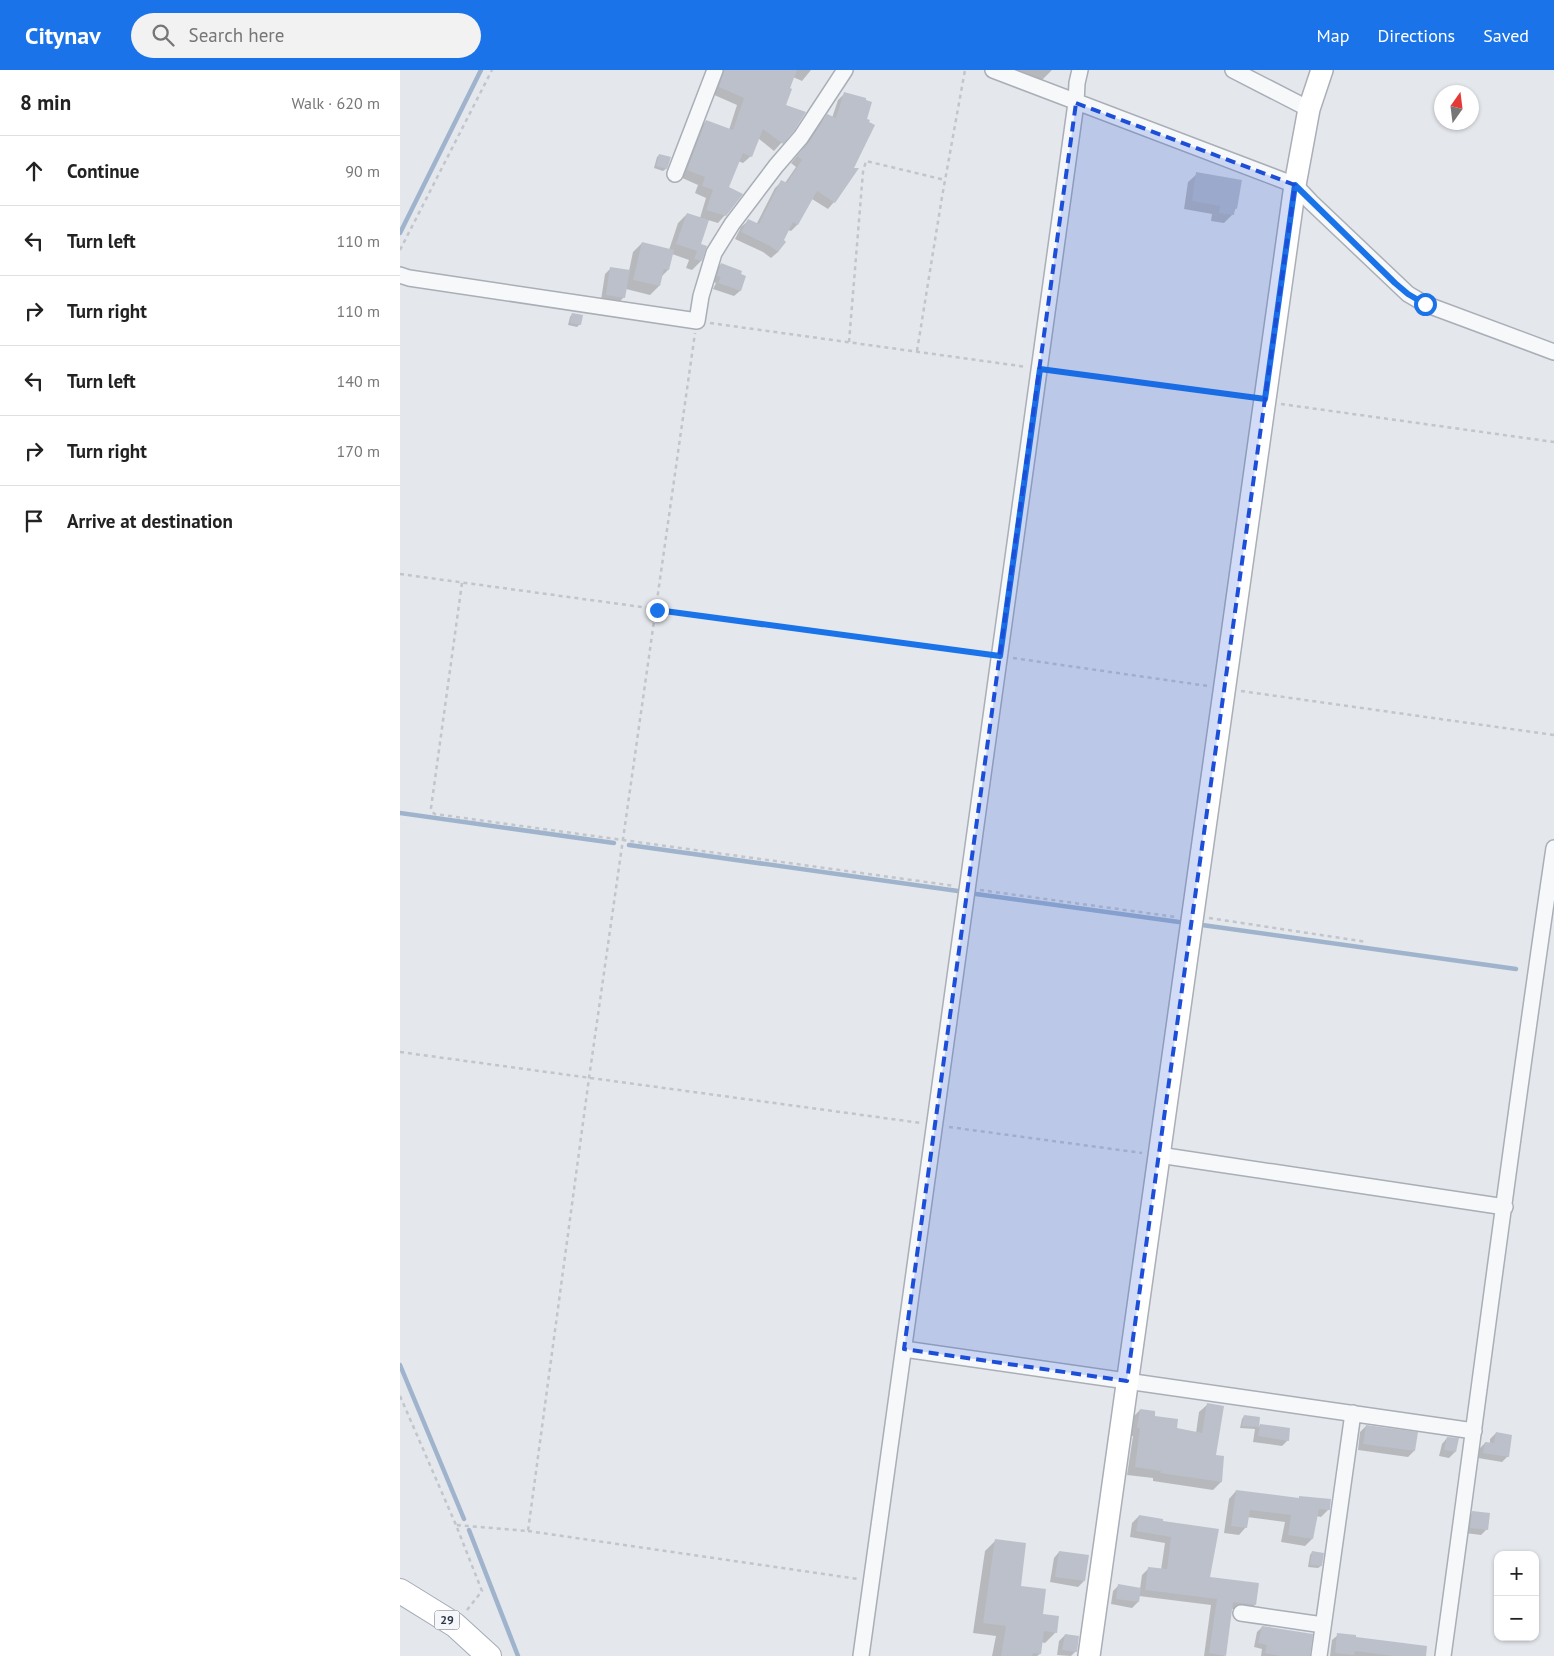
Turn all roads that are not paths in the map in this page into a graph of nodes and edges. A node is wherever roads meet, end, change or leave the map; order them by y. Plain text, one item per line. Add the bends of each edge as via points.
1 (715, 70) edge
2 (845, 70) edge
3 (993, 70) edge
4 (1080, 70) edge
5 (1233, 70) edge
6 (1322, 70) edge
7 (1076, 103) junction
8 (1309, 109) junction
9 (676, 174) dead end
10 (1295, 185) junction
11 (400, 275) edge
12 (1554, 352) edge
13 (1554, 848) edge
14 (1159, 1156) junction
15 (1504, 1207) junction
16 (904, 1349) junction
17 (1127, 1381) junction
18 (1353, 1413) junction
19 (1474, 1431) junction
20 (400, 1591) edge
21 (1241, 1613) dead end
22 (1323, 1625) junction
23 (490, 1656) edge
24 (862, 1656) edge
25 (1089, 1656) edge
26 (1318, 1656) edge
27 (1443, 1656) edge

1 - 9 street
2 - 11 street via 801,137 737,217 714,253 697,321
3 - 7 street
4 - 7 street
5 - 8 street
6 - 8 street
7 - 10 street
7 - 16 street
8 - 10 street
10 - 12 street via 1408,294 1425,304
10 - 14 street
13 - 15 street
14 - 15 street
14 - 17 street
15 - 19 street
16 - 17 street
16 - 24 street
17 - 18 street
17 - 25 street
18 - 19 street
18 - 22 street
19 - 27 street
20 - 23 main road, 29 via 455,1625
21 - 22 street
22 - 26 street

